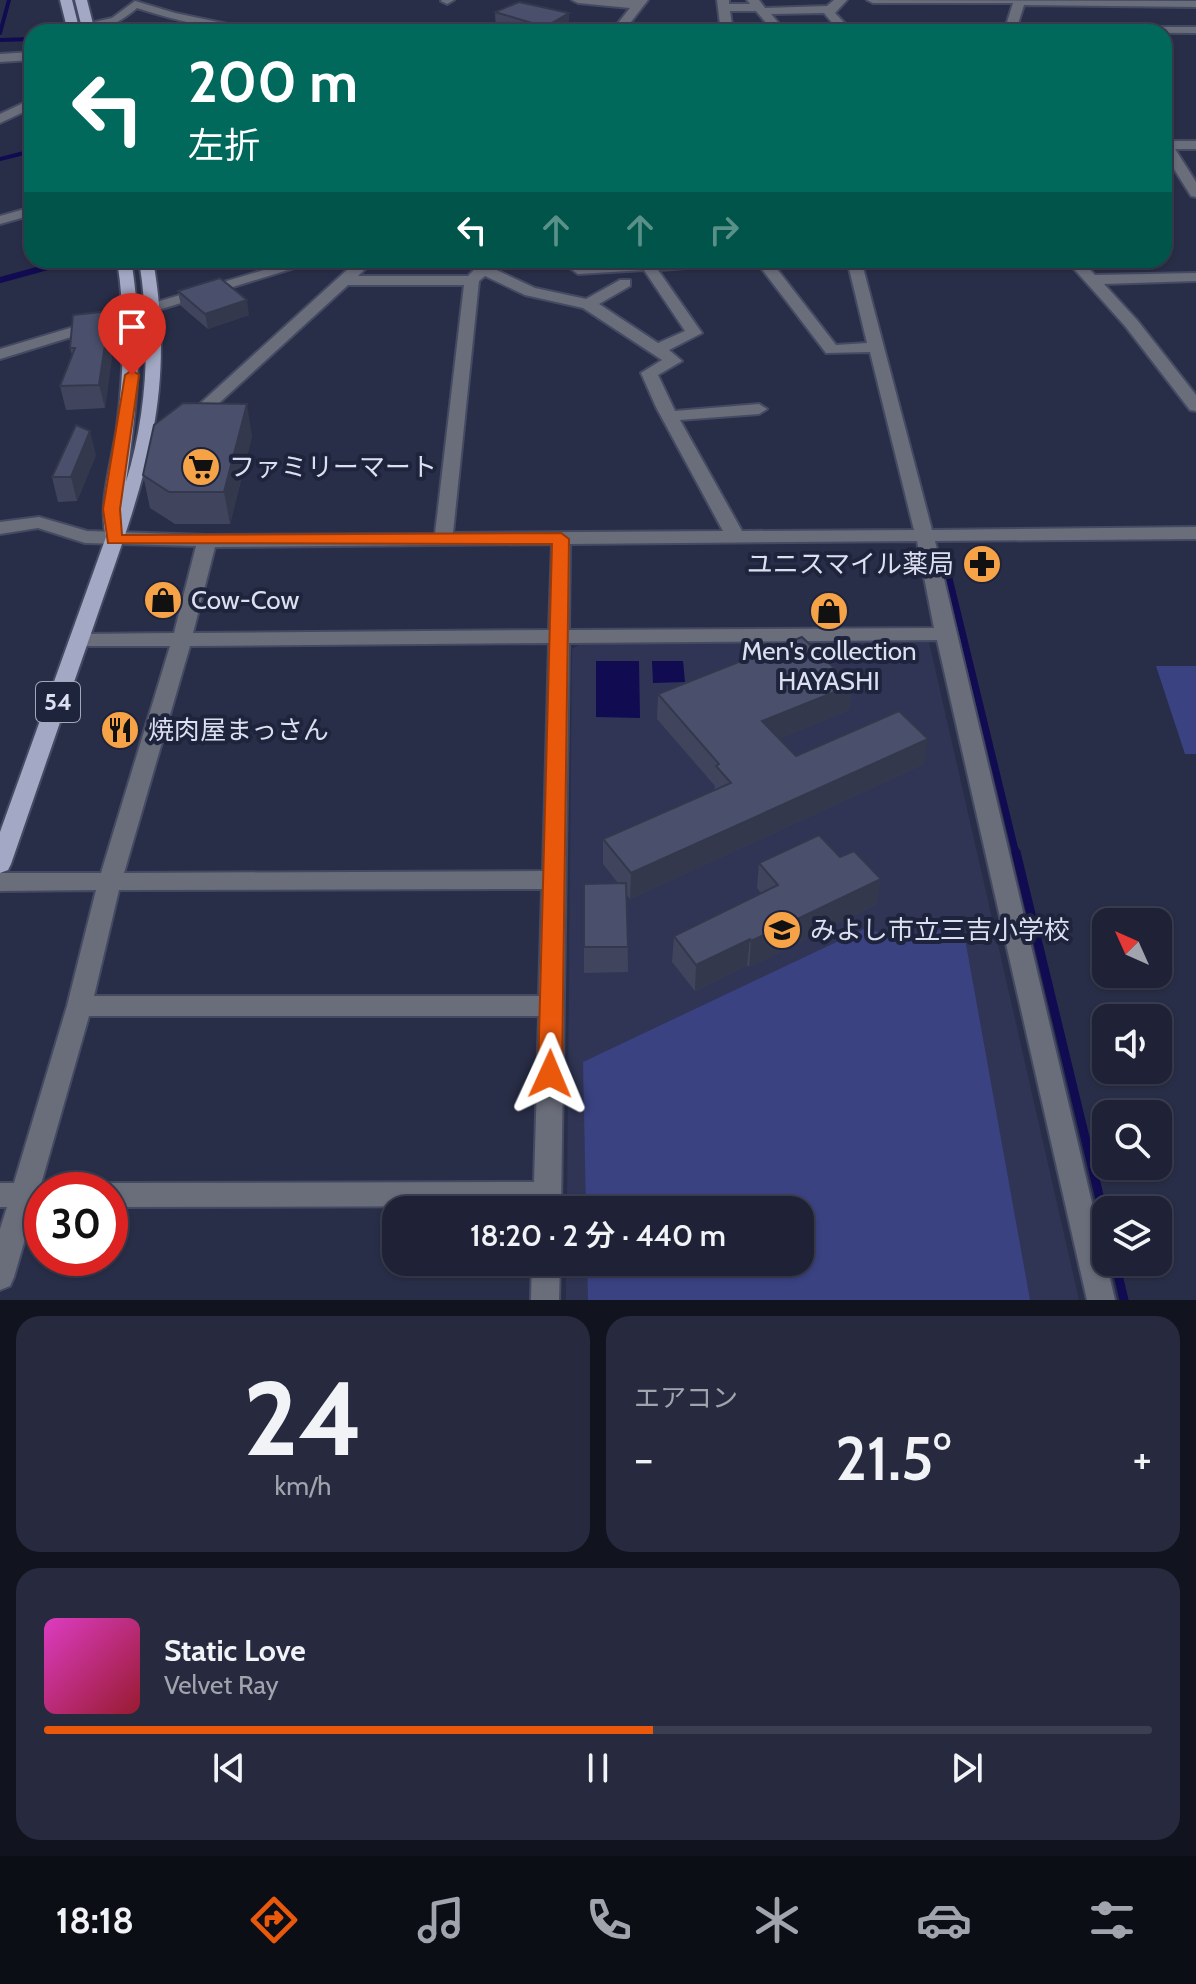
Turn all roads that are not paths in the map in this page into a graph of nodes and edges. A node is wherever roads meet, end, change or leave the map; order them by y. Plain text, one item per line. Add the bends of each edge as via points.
1 (66, 0) edge
2 (81, 0) edge
3 (578, 0) edge
4 (841, 0) edge
5 (873, 0) edge
6 (1019, 1) edge
7 (1171, 2) edge
8 (640, 3) edge
9 (723, 4) edge
10 (1196, 4) edge
11 (758, 6) edge
12 (830, 9) junction
13 (72, 24) edge
14 (87, 24) edge
15 (103, 24) edge
16 (216, 24) edge
17 (623, 24) edge
18 (726, 24) edge
19 (773, 24) edge
20 (835, 24) edge
21 (1012, 24) edge
22 (1172, 33) edge
23 (1194, 33) edge
24 (24, 56) edge
25 (0, 58) edge
26 (24, 107) edge
27 (0, 119) edge
28 (1172, 144) edge
29 (1196, 145) edge
30 (1172, 155) edge
31 (1196, 193) edge
32 (24, 213) edge
33 (0, 220) edge
34 (125, 268) edge
35 (147, 268) edge
36 (287, 268) edge
37 (358, 268) edge
38 (576, 268) edge
39 (602, 268) edge
40 (653, 268) edge
41 (768, 268) edge
42 (856, 268) edge
43 (1081, 268) edge
44 (1143, 268) edge
45 (482, 270) edge
46 (1148, 277) junction
47 (1196, 277) edge
48 (1092, 280) junction
49 (343, 281) junction
50 (625, 283) dead end
51 (588, 304) junction
52 (155, 309) junction
53 (133, 316) junction
54 (878, 347) junction
55 (657, 350) junction
56 (0, 354) edge
57 (1196, 406) edge
58 (759, 409) dead end
59 (672, 416) junction
60 (181, 428) edge
61 (160, 445) edge
62 (139, 461) junction
63 (0, 528) edge
64 (1196, 533) edge
65 (733, 537) junction
66 (925, 537) junction
67 (561, 539) junction
68 (114, 540) junction
69 (443, 540) junction
70 (207, 541) junction
71 (945, 634) junction
72 (182, 639) junction
73 (561, 639) junction
74 (80, 640) junction
75 (0, 864) edge
76 (554, 880) junction
77 (110, 881) junction
78 (0, 882) edge
79 (79, 1006) junction
80 (552, 1006) junction
81 (22, 1195) edge
82 (128, 1195) edge
83 (547, 1196) edge
84 (382, 1199) edge
85 (546, 1276) edge
86 (0, 1277) edge
87 (545, 1300) edge
88 (1101, 1300) edge

1 - 13 main road
2 - 14 main road
3 - 8 street
4 - 12 street
5 - 6 street
6 - 7 street
6 - 21 street
7 - 10 street
7 - 23 street
8 - 17 street
9 - 11 street
9 - 18 street
11 - 12 street
11 - 19 street
12 - 20 street
15 - 16 street via 135,4
22 - 23 street
24 - 25 street
26 - 27 street
28 - 29 street
30 - 31 street
32 - 33 street
34 - 53 main road, 54
35 - 52 main road, 54
36 - 52 street
37 - 49 street
38 - 39 street
40 - 55 street via 694,333
41 - 54 street via 832,350
42 - 54 street
43 - 48 street
44 - 46 street
45 - 49 street
45 - 51 street via 530,292
45 - 69 street
46 - 47 street
46 - 48 street
48 - 57 street
49 - 60 street
50 - 51 street
51 - 55 street
52 - 53 street
52 - 62 main road, 54 via 149,406
53 - 56 street
53 - 68 main road, 54 via 132,375 111,509
54 - 66 street
55 - 59 street via 674,361 649,373
58 - 59 street
59 - 65 street via 726,514
61 - 62 street
62 - 68 main road, 54 via 130,506
63 - 68 street via 39,522
64 - 66 street
65 - 66 street
65 - 67 street
66 - 71 street
67 - 69 street
67 - 73 street
68 - 70 street
68 - 74 main road, 54
69 - 70 street
70 - 72 street
71 - 73 street
71 - 88 street
72 - 73 street
72 - 74 street
72 - 77 street
73 - 76 street
74 - 75 main road, 54
76 - 77 street
76 - 80 street
77 - 78 street
77 - 79 street
79 - 80 street
79 - 81 street
80 - 83 street
81 - 86 street
82 - 84 street
85 - 87 street

